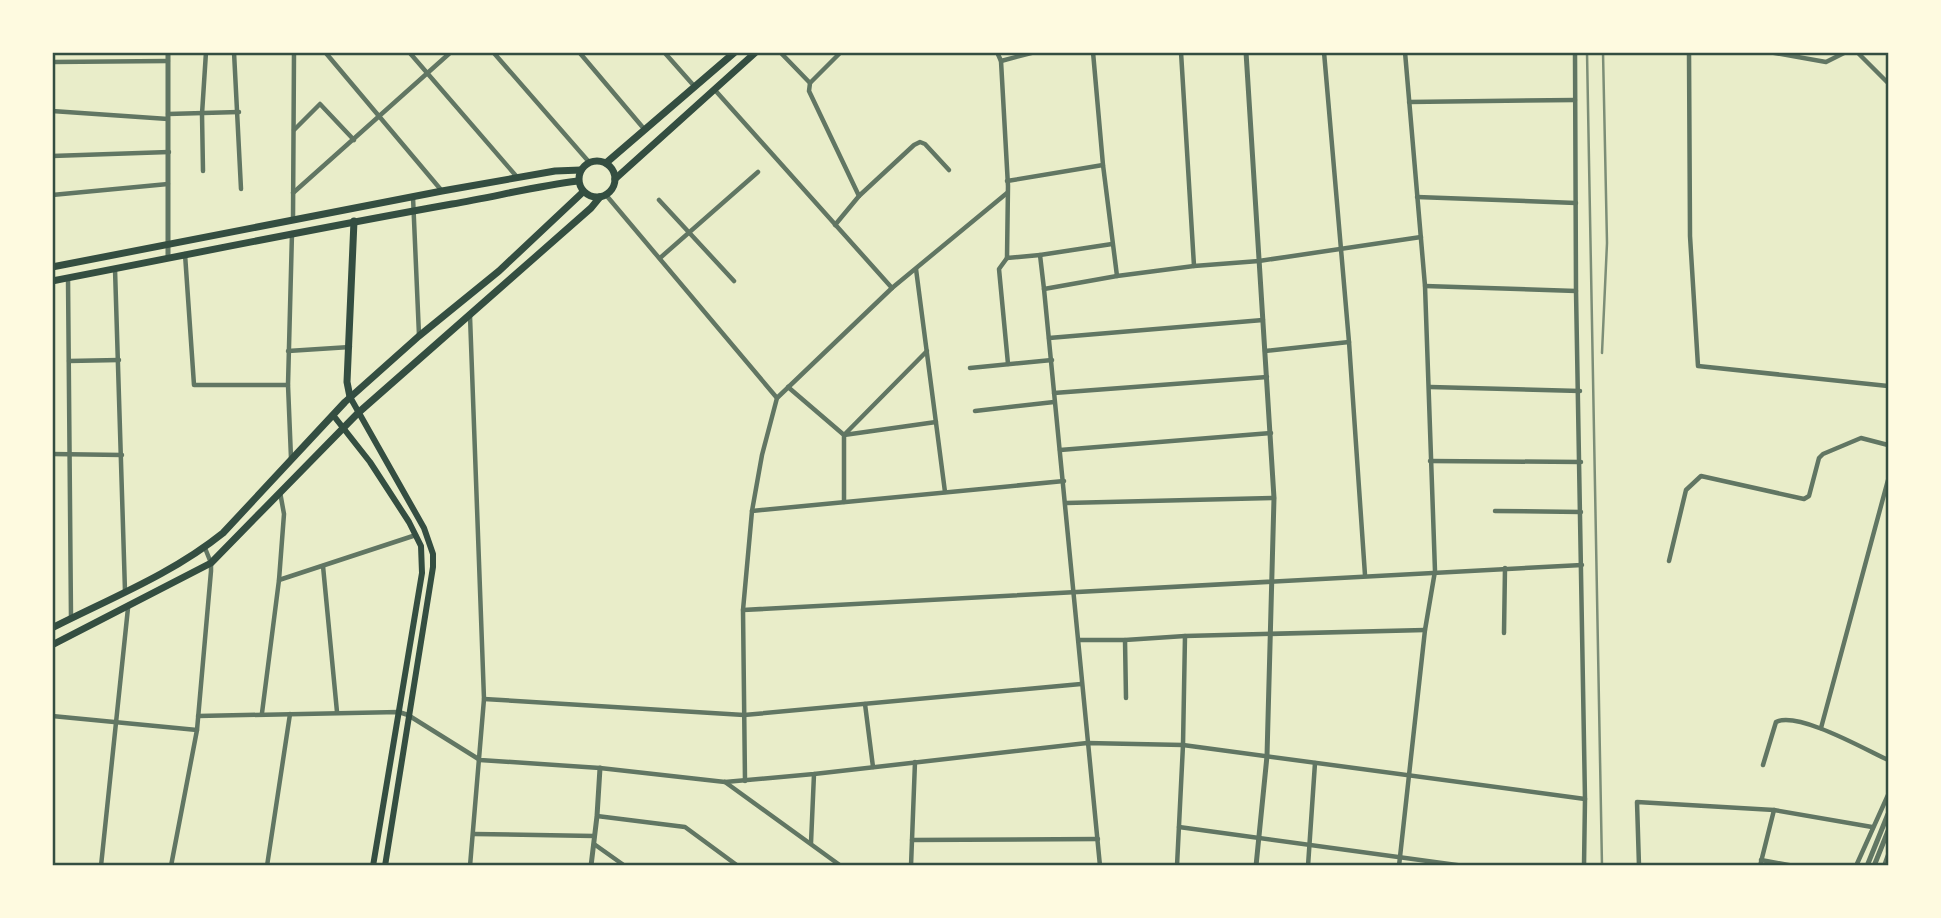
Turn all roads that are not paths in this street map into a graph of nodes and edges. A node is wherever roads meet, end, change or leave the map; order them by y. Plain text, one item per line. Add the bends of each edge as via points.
1 (168, 52) edge
2 (206, 52) edge
3 (234, 52) edge
4 (294, 52) edge
5 (325, 52) edge
6 (409, 52) edge
7 (451, 52) edge
8 (493, 52) edge
9 (579, 52) edge
10 (664, 52) edge
11 (735, 52) edge
12 (756, 52) edge
13 (780, 52) edge
14 (841, 52) edge
15 (997, 52) edge
16 (1035, 52) edge
17 (1093, 52) edge
18 (1181, 52) edge
19 (1246, 52) edge
20 (1324, 52) edge
21 (1405, 52) edge
22 (1575, 52) edge
23 (1689, 52) edge
24 (1769, 52) edge
25 (1846, 52) edge
26 (1857, 52) edge
27 (168, 61) junction
28 (1001, 61) junction
29 (52, 62) edge
30 (427, 74) junction
31 (810, 83) junction
32 (1888, 83) edge
33 (695, 88) junction
34 (714, 89) junction
35 (1575, 100) junction
36 (1409, 102) junction
37 (52, 111) edge
38 (239, 112) junction
39 (202, 114) junction
40 (168, 117) junction
41 (380, 117) junction
42 (293, 130) junction
43 (645, 130) junction
44 (354, 140) junction
45 (169, 152) junction
46 (52, 156) edge
47 (589, 162) junction
48 (606, 163) junction
49 (1103, 165) junction
50 (581, 170) junction
51 (948, 170) dead end
52 (203, 171) dead end
53 (758, 172) dead end
54 (517, 177) junction
55 (615, 179) junction
56 (579, 181) junction
57 (1007, 181) junction
58 (169, 184) junction
59 (241, 189) dead end
60 (442, 191) junction
61 (583, 192) junction
62 (293, 193) junction
63 (1008, 193) junction
64 (52, 194) edge
65 (413, 196) junction
66 (603, 196) junction
67 (859, 196) junction
68 (1417, 197) junction
69 (659, 200) dead end
70 (1576, 203) junction
71 (415, 211) junction
72 (293, 219) junction
73 (354, 221) junction
74 (835, 225) junction
75 (292, 233) junction
76 (688, 233) junction
77 (1420, 237) junction
78 (1112, 244) junction
79 (167, 245) junction
80 (1340, 249) junction
81 (185, 254) junction
82 (1040, 255) junction
83 (168, 257) junction
84 (660, 258) junction
85 (1007, 258) junction
86 (1259, 261) junction
87 (1194, 266) junction
88 (52, 267) edge
89 (115, 269) junction
90 (916, 269) junction
91 (1117, 276) junction
92 (68, 278) junction
93 (52, 281) edge
94 (734, 281) dead end
95 (1424, 286) junction
96 (892, 288) junction
97 (1044, 289) junction
98 (1576, 291) junction
99 (470, 315) junction
100 (1263, 320) junction
101 (419, 336) junction
102 (1049, 338) junction
103 (1349, 342) junction
104 (350, 347) junction
105 (928, 350) junction
106 (288, 351) junction
107 (1265, 351) junction
108 (1052, 359) junction
109 (69, 360) junction
110 (119, 360) junction
111 (1008, 364) junction
112 (970, 368) dead end
113 (1267, 377) junction
114 (288, 385) junction
115 (1888, 386) edge
116 (788, 387) junction
117 (1430, 387) junction
118 (1580, 391) junction
119 (1054, 393) junction
120 (350, 397) junction
121 (777, 398) junction
122 (1054, 402) junction
123 (975, 411) dead end
124 (358, 413) junction
125 (333, 415) junction
126 (937, 422) junction
127 (343, 428) junction
128 (1271, 433) junction
129 (844, 435) junction
130 (1888, 445) edge
131 (1060, 450) junction
132 (52, 454) edge
133 (69, 455) junction
134 (122, 455) junction
135 (291, 459) junction
136 (1430, 461) junction
137 (1581, 462) junction
138 (1888, 480) edge
139 (1063, 481) junction
140 (280, 491) junction
141 (945, 492) junction
142 (1273, 498) junction
143 (844, 502) junction
144 (1066, 503) junction
145 (1495, 511) dead end
146 (752, 512) junction
147 (1581, 512) junction
148 (416, 535) junction
149 (205, 548) junction
150 (1669, 561) dead end
151 (211, 563) junction
152 (1582, 565) junction
153 (323, 566) junction
154 (1505, 568) junction
155 (1435, 571) junction
156 (1365, 575) junction
157 (279, 580) junction
158 (1272, 580) junction
159 (125, 591) junction
160 (1074, 591) junction
161 (128, 608) junction
162 (743, 610) junction
163 (71, 618) junction
164 (52, 628) edge
165 (1425, 630) junction
166 (1504, 633) dead end
167 (1271, 634) junction
168 (1185, 636) junction
169 (1079, 640) junction
170 (1125, 640) junction
171 (52, 645) edge
172 (1081, 684) junction
173 (1126, 698) dead end
174 (484, 699) junction
175 (865, 704) junction
176 (337, 712) junction
177 (399, 712) junction
178 (262, 713) junction
179 (290, 714) junction
180 (408, 715) junction
181 (744, 715) junction
182 (52, 716) edge
183 (198, 716) junction
184 (118, 722) junction
185 (1821, 728) junction
186 (197, 730) junction
187 (1087, 743) junction
188 (1183, 745) junction
189 (1268, 756) junction
190 (480, 760) junction
191 (1888, 760) edge
192 (915, 761) junction
193 (1315, 763) junction
194 (1763, 765) dead end
195 (873, 767) junction
196 (600, 768) junction
197 (814, 774) junction
198 (1408, 776) junction
199 (745, 781) junction
200 (725, 782) junction
201 (1888, 795) edge
202 (1585, 799) junction
203 (1774, 810) junction
204 (1888, 814) edge
205 (597, 817) junction
206 (1179, 827) junction
207 (1872, 827) junction
208 (1888, 831) edge
209 (474, 834) junction
210 (594, 836) junction
211 (1258, 838) junction
212 (1098, 839) junction
213 (912, 840) junction
214 (1309, 843) junction
215 (594, 844) junction
216 (811, 844) junction
217 (1888, 855) edge
218 (1400, 857) junction
219 (1760, 863) edge
220 (102, 866) edge
221 (171, 866) edge
222 (267, 866) edge
223 (373, 866) edge
224 (386, 866) edge
225 (470, 866) edge
226 (591, 866) edge
227 (625, 866) edge
228 (738, 866) edge
229 (841, 866) edge
230 (911, 866) edge
231 (1100, 866) edge
232 (1177, 866) edge
233 (1256, 866) edge
234 (1308, 866) edge
235 (1399, 866) edge
236 (1464, 866) edge
237 (1584, 866) edge
238 (1639, 866) edge
239 (1794, 866) edge
240 (1856, 866) edge
241 (1867, 866) edge
242 (1874, 866) edge
243 (1884, 866) edge

1 - 27 street
2 - 39 street
3 - 38 street
4 - 42 street
5 - 41 street
6 - 30 street
7 - 30 street
8 - 47 street
9 - 43 street
10 - 33 street
11 - 33 main road
12 - 34 main road
13 - 31 street
14 - 31 street
15 - 28 street
16 - 28 street
17 - 49 street
18 - 87 street
19 - 86 street
20 - 80 street
21 - 36 street
22 - 35 street
23 - 115 street via 1689,223 1698,366
24 - 25 street via 1826,62
26 - 32 street
27 - 29 street
27 - 40 street
28 - 57 street
30 - 41 street
30 - 54 street
31 - 67 street via 809,91
33 - 43 main road
34 - 55 main road
34 - 74 street
35 - 36 street
35 - 70 street
36 - 68 street
37 - 40 street
38 - 39 street
38 - 59 street
39 - 40 street
39 - 52 street
40 - 45 street
41 - 44 street
41 - 60 street
42 - 44 street via 320,104
42 - 62 street
43 - 48 main road
44 - 62 street
45 - 46 street
45 - 58 street
47 - 48 main road
47 - 50 main road
48 - 55 main road
49 - 57 street
49 - 78 street
50 - 54 main road
50 - 56 main road
51 - 67 street via 920,142
53 - 76 street
54 - 60 main road
55 - 66 main road
56 - 61 main road
56 - 71 main road
57 - 63 street
58 - 64 street
58 - 79 street
60 - 65 main road
61 - 66 main road
61 - 101 main road via 499,271
62 - 72 street
63 - 85 street
63 - 90 street
65 - 71 street
65 - 72 main road
66 - 84 street
66 - 99 main road
67 - 74 street
68 - 70 street
68 - 77 street
69 - 76 street
70 - 98 street
71 - 73 main road
71 - 101 street
72 - 79 main road
73 - 75 main road
73 - 104 main road
74 - 96 street
75 - 81 main road
75 - 106 street
76 - 84 street
76 - 94 street
77 - 80 street
77 - 95 street
78 - 82 street
78 - 91 street
79 - 83 street
79 - 88 main road
80 - 86 street
80 - 103 street
81 - 83 main road
81 - 114 street via 194,386
82 - 85 street
82 - 97 street
83 - 89 main road
84 - 121 street
85 - 111 street via 999,268
86 - 87 street
86 - 100 street
87 - 91 street
89 - 92 main road
89 - 110 street
90 - 96 street
90 - 105 street
91 - 97 street
92 - 93 main road
92 - 109 street
95 - 98 street
95 - 117 street
96 - 116 street
97 - 102 street
98 - 118 street
99 - 124 main road
99 - 174 street
100 - 102 street
100 - 107 street
101 - 120 main road
102 - 108 street
103 - 107 street
103 - 156 street
104 - 106 street
104 - 120 main road
105 - 126 street
105 - 129 street
106 - 114 street
107 - 113 street
108 - 111 street
108 - 119 street
109 - 110 street
109 - 133 street
110 - 134 street
111 - 112 street
113 - 119 street
113 - 128 street
114 - 135 street
116 - 121 street
116 - 129 street
117 - 118 street
117 - 136 street
118 - 137 street
119 - 122 street
120 - 124 main road
120 - 125 main road
121 - 146 street
122 - 123 street
122 - 131 street
124 - 127 main road
124 - 180 main road via 424,528 433,554
125 - 127 main road
125 - 135 main road
126 - 129 street
126 - 141 street
127 - 140 main road
127 - 148 main road
128 - 131 street
128 - 142 street
129 - 143 street
130 - 150 street via 1861,439 1823,454 1804,499 1701,476 1686,490
131 - 139 street
132 - 133 street
133 - 134 street
133 - 163 street
134 - 159 street
135 - 149 main road
136 - 137 street
136 - 155 street
137 - 147 street
138 - 185 street
139 - 141 street
139 - 144 street
140 - 151 main road
140 - 157 street via 284,514
141 - 143 street
142 - 144 street
142 - 158 street
143 - 146 street
144 - 160 street
145 - 147 street
146 - 162 street
147 - 152 street
148 - 153 street
148 - 177 main road via 424,564
149 - 151 street
149 - 159 main road via 170,571
151 - 161 main road
151 - 183 street
152 - 154 street
152 - 202 street
153 - 157 street
153 - 176 street
154 - 155 street
154 - 166 street
155 - 156 street
155 - 165 street
156 - 158 street
157 - 178 street
158 - 160 street
158 - 167 street
159 - 163 main road
160 - 162 street
160 - 169 street
161 - 171 main road
161 - 184 street
162 - 181 street
163 - 164 main road
165 - 167 street
165 - 198 street
167 - 168 street
167 - 189 street
168 - 170 street
168 - 188 street
169 - 170 street
169 - 172 street
170 - 173 street
172 - 175 street
172 - 187 street
174 - 181 street
174 - 190 street
175 - 181 street
175 - 195 street
176 - 177 street
176 - 179 street
177 - 180 street
177 - 223 main road
178 - 179 street
178 - 183 street
179 - 222 street
180 - 190 street
180 - 224 main road
181 - 199 street
182 - 184 street
183 - 186 street
184 - 186 street
184 - 220 street
185 - 191 street
185 - 194 street via 1776,722
186 - 221 street
187 - 188 street
187 - 192 street
187 - 212 street
188 - 189 street
188 - 206 street
189 - 193 street
189 - 211 street
190 - 196 street
190 - 209 street
192 - 195 street
192 - 213 street
193 - 198 street
193 - 214 street
195 - 197 street
196 - 200 street
196 - 205 street
197 - 199 street
197 - 216 street
198 - 202 street
198 - 218 street
199 - 200 street
200 - 216 street
201 - 207 street
202 - 237 street
203 - 207 street
203 - 219 street
203 - 238 street via 1637,802
204 - 241 street
205 - 210 street
205 - 228 street via 685,827
206 - 211 street
206 - 232 street
207 - 240 street
208 - 242 street
209 - 210 street
209 - 225 street
210 - 215 street
211 - 214 street
211 - 233 street
212 - 213 street
212 - 231 street
213 - 230 street
214 - 218 street
214 - 234 street
215 - 226 street
215 - 227 street
216 - 229 street
217 - 243 street
218 - 235 street
218 - 236 street
219 - 239 street

